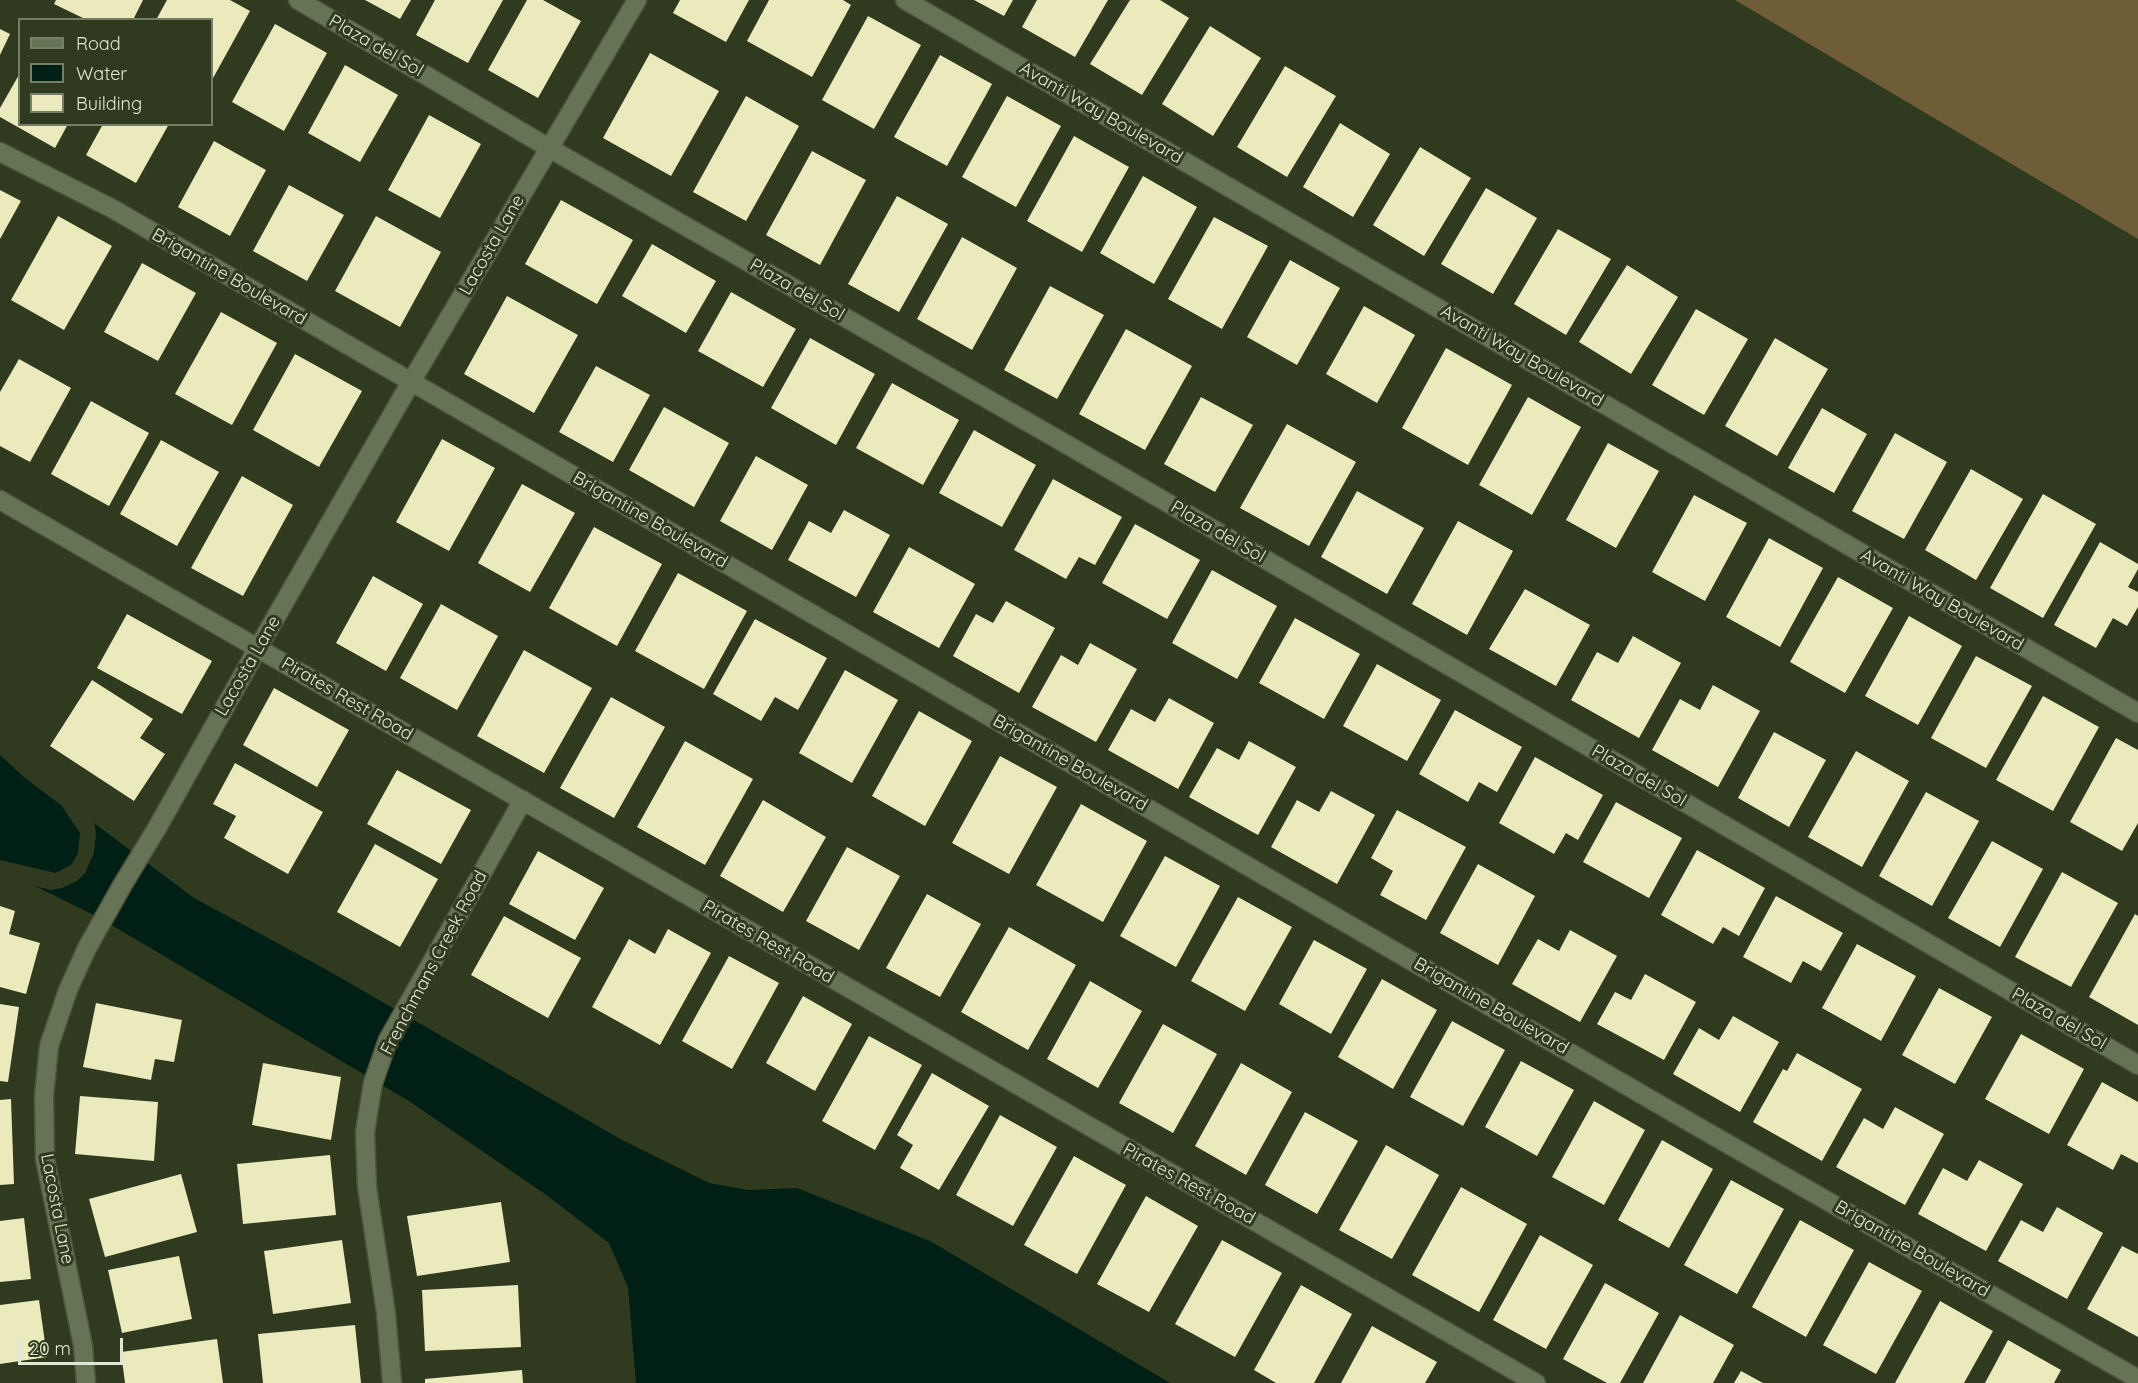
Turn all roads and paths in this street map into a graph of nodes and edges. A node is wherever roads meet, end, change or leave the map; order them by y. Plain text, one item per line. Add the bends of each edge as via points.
1 (298, 0) edge
2 (637, 0) edge
3 (905, 0) edge
4 (549, 148) junction
5 (0, 153) edge
6 (411, 382) junction
7 (0, 500) edge
8 (258, 648) junction
9 (2138, 713) edge
10 (523, 800) junction
11 (2138, 1065) edge
12 (2138, 1379) edge
13 (86, 1383) edge
14 (392, 1383) edge
15 (1536, 1383) edge

1 - 4 street, Plaza del Sol
2 - 4 street, Lacosta Lane
3 - 9 street, Avanti Way Boulevard
4 - 6 street, Lacosta Lane
4 - 11 street, Plaza del Sol
5 - 6 street, Brigantine Boulevard via 113,209
6 - 8 street, Lacosta Lane
6 - 12 street, Brigantine Boulevard
7 - 8 street, Pirates Rest Road
8 - 10 street, Pirates Rest Road
8 - 13 street, Lacosta Lane via 87,948 49,1046 44,1096 45,1159 83,1346
10 - 14 street, Frenchmans Creek Road via 388,1040 373,1083 365,1132 367,1187 386,1312
10 - 15 street, Pirates Rest Road

